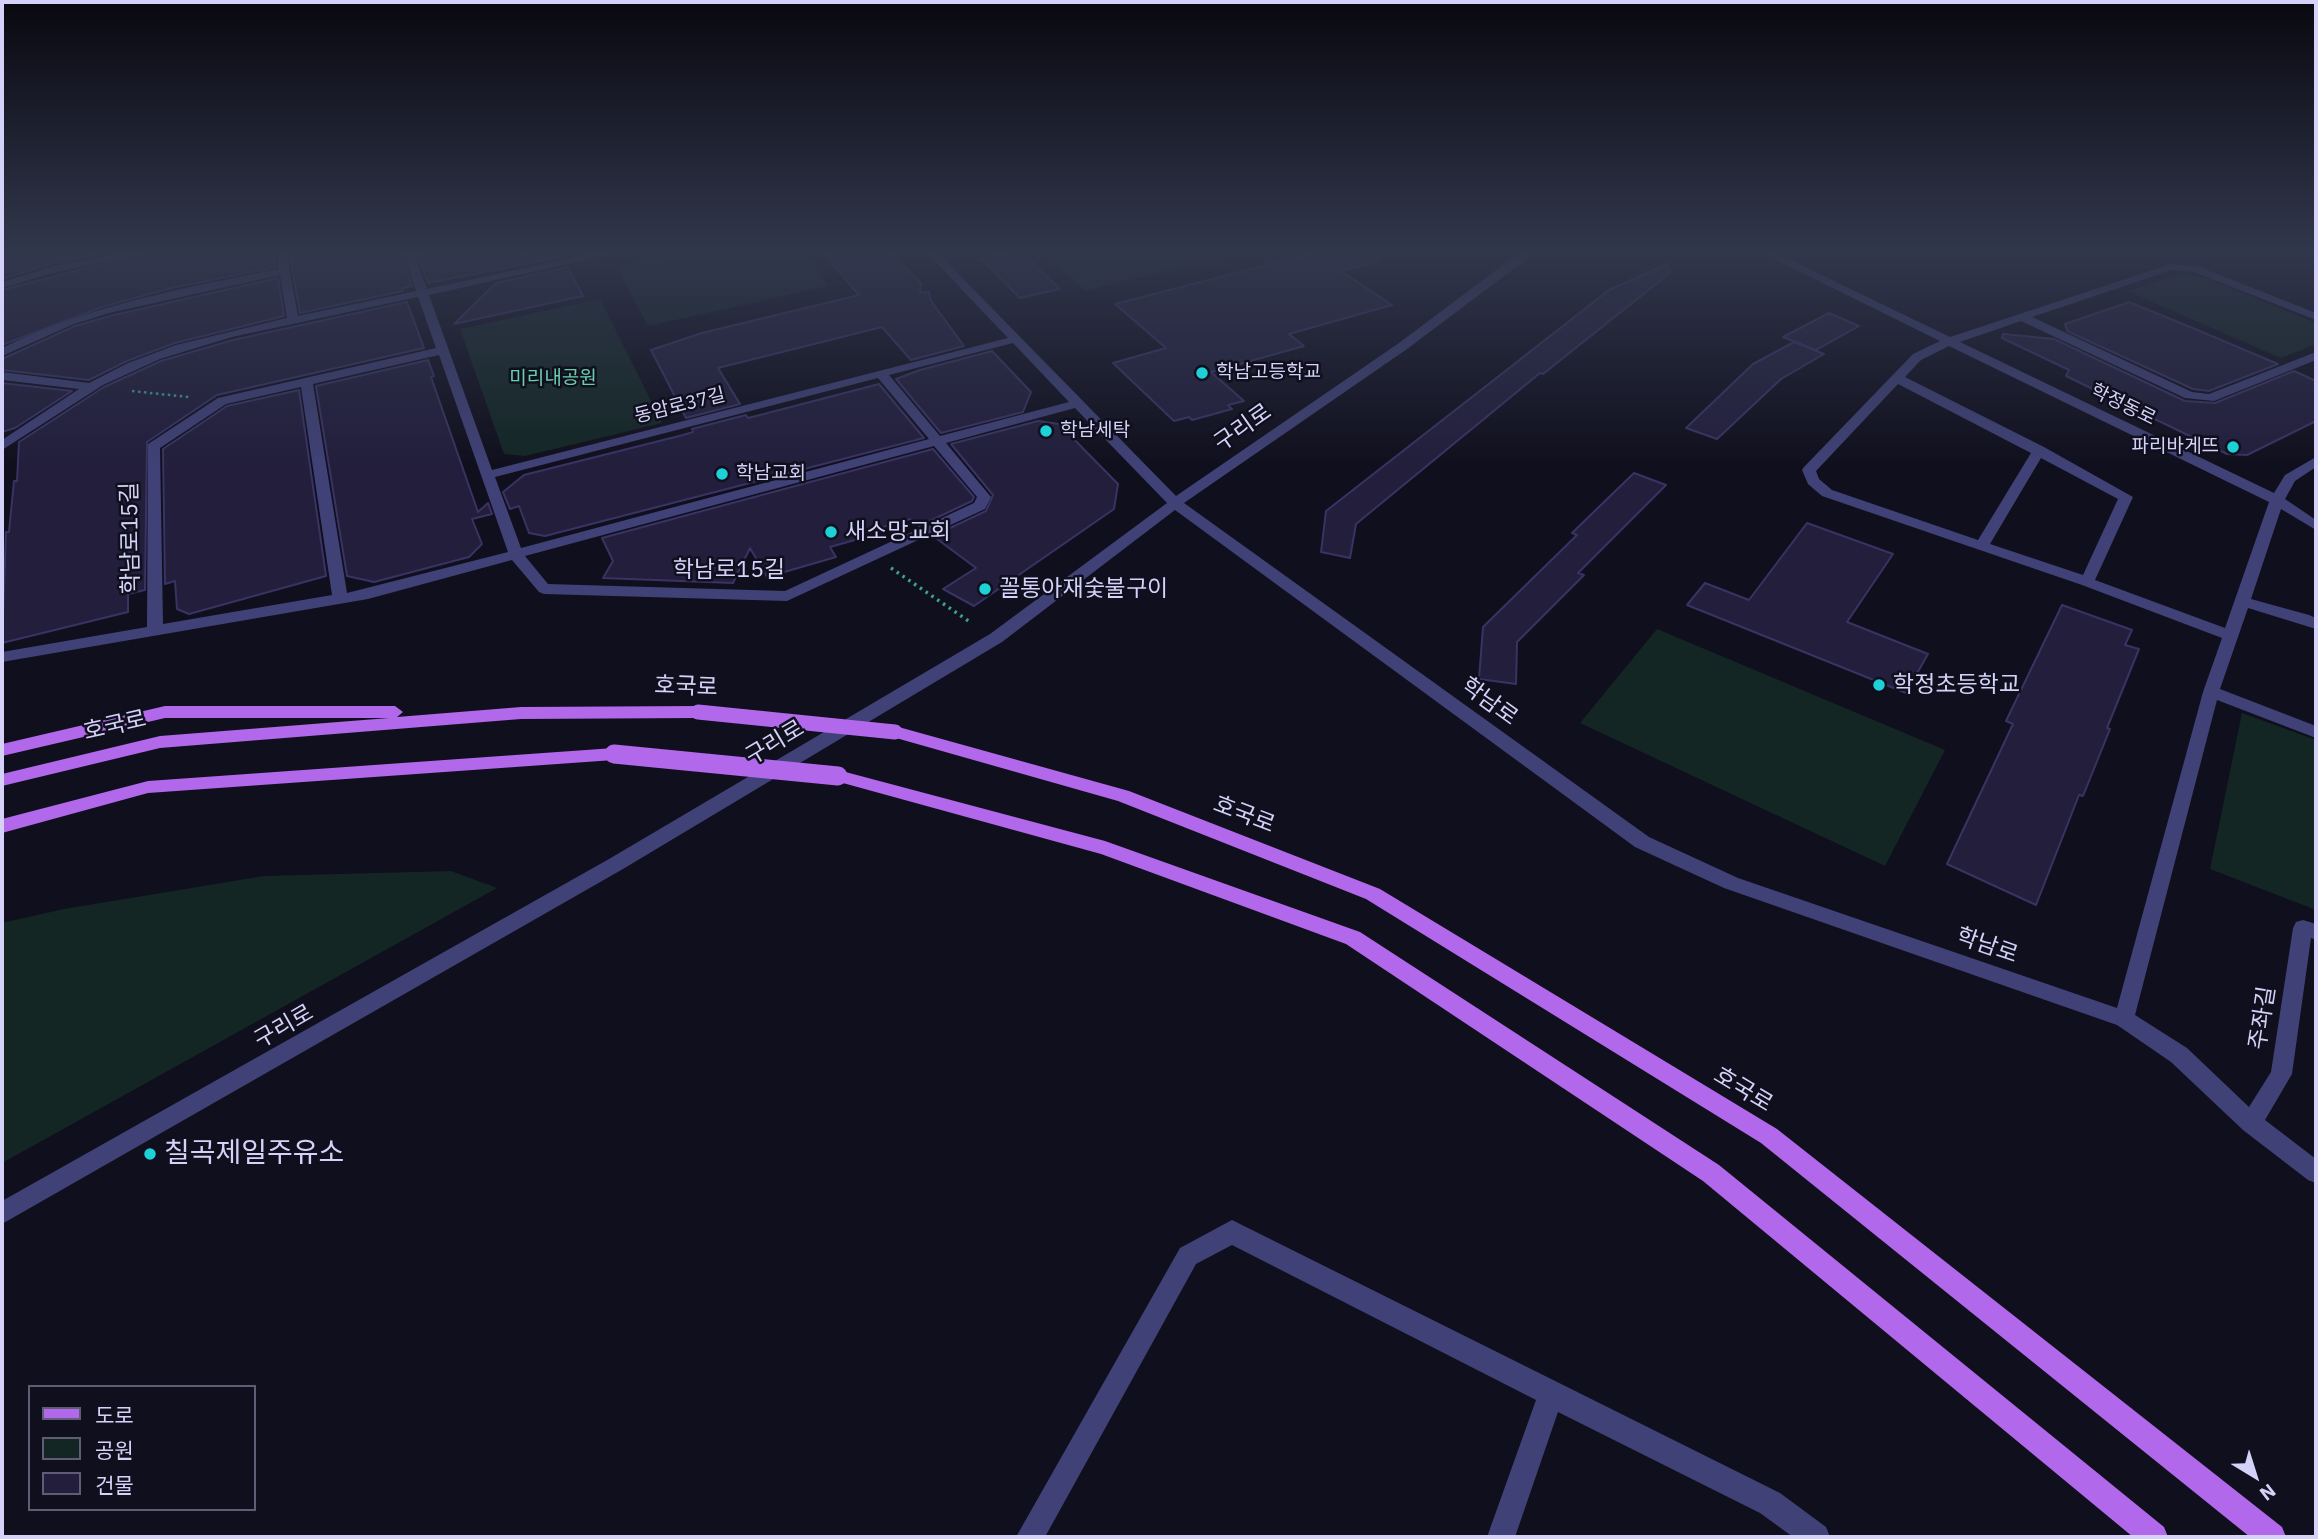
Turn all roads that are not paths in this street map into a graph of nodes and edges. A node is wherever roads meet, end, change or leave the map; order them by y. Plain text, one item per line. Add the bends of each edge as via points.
1 (62, 324) edge
2 (277, 324) edge
3 (432, 324) edge
4 (1001, 324) edge
5 (1432, 324) edge
6 (1911, 324) edge
7 (2002, 324) edge
8 (2037, 324) edge
9 (1016, 339) junction
10 (1948, 342) junction
11 (441, 351) junction
12 (2, 352) edge
13 (2316, 356) edge
14 (881, 374) junction
15 (2, 376) edge
16 (1896, 378) junction
17 (306, 381) junction
18 (94, 387) junction
19 (1079, 402) junction
20 (936, 440) junction
21 (2, 446) edge
22 (2039, 450) junction
23 (2316, 461) edge
24 (488, 475) junction
25 (2277, 500) junction
26 (1175, 503) junction
27 (2316, 526) edge
28 (1982, 546) junction
29 (516, 555) junction
30 (2087, 582) junction
31 (340, 599) junction
32 (2244, 601) junction
33 (2316, 624) edge
34 (155, 629) junction
35 (2231, 636) junction
36 (2, 657) edge
37 (2211, 692) junction
38 (521, 713) junction
39 (2316, 733) edge
40 (2, 750) edge
41 (2, 780) edge
42 (2, 826) edge
43 (2316, 932) edge
44 (2124, 1019) junction
45 (2251, 1123) junction
46 (2316, 1172) edge
47 (2, 1213) edge
48 (1551, 1394) junction
49 (1030, 1537) edge
50 (1501, 1537) edge
51 (1816, 1537) edge
52 (2154, 1537) edge
53 (2272, 1537) edge

1 - 12 street
2 - 18 street via 162,353
3 - 11 street
4 - 9 street, 학남로
5 - 26 street, 구리로
6 - 10 street, 학정동로
7 - 10 street
8 - 13 street via 2189,395 2210,398
9 - 14 street, 동암로37길
9 - 19 street, 학남로
10 - 16 street via 1917,357
10 - 25 street, 학정동로
11 - 17 street
11 - 24 street
14 - 20 street
14 - 24 street, 동암로37길
15 - 18 street
16 - 22 street
16 - 28 street via 1808,470 1813,481 1827,493
17 - 31 street
17 - 34 street, 학남로15길 via 222,401 153,447
18 - 21 street
19 - 20 street
19 - 26 street, 학남로
20 - 29 street
20 - 29 street, 학남로15길 via 984,497 980,506 787,596 544,589
22 - 28 street
22 - 30 street via 2126,497
23 - 25 street via 2290,478
24 - 29 street
25 - 27 street, 학정동로
25 - 32 street
26 - 44 street, 학남로 via 1642,842 1731,883
26 - 47 street, 구리로 via 996,638 616,864
28 - 30 street
29 - 31 street
30 - 35 street
31 - 34 street
32 - 33 street
32 - 35 street
34 - 36 street
35 - 37 street
37 - 39 street
37 - 44 street
38 - 40 main road via 165,712
38 - 41 main road, 호국로 via 160,742
38 - 53 main road, 호국로, bridge via 698,712 895,732 1123,796 1373,894 1769,1136
42 - 52 main road, bridge via 148,786 614,754 838,776 1105,848 1353,938 1711,1173
43 - 45 street, 주좌길 via 2303,928 2281,1074
44 - 45 street, 학남로 via 2179,1055
45 - 46 street, 학남로
48 - 49 street via 1232,1232 1188,1256
48 - 50 street
48 - 51 street via 1770,1503

